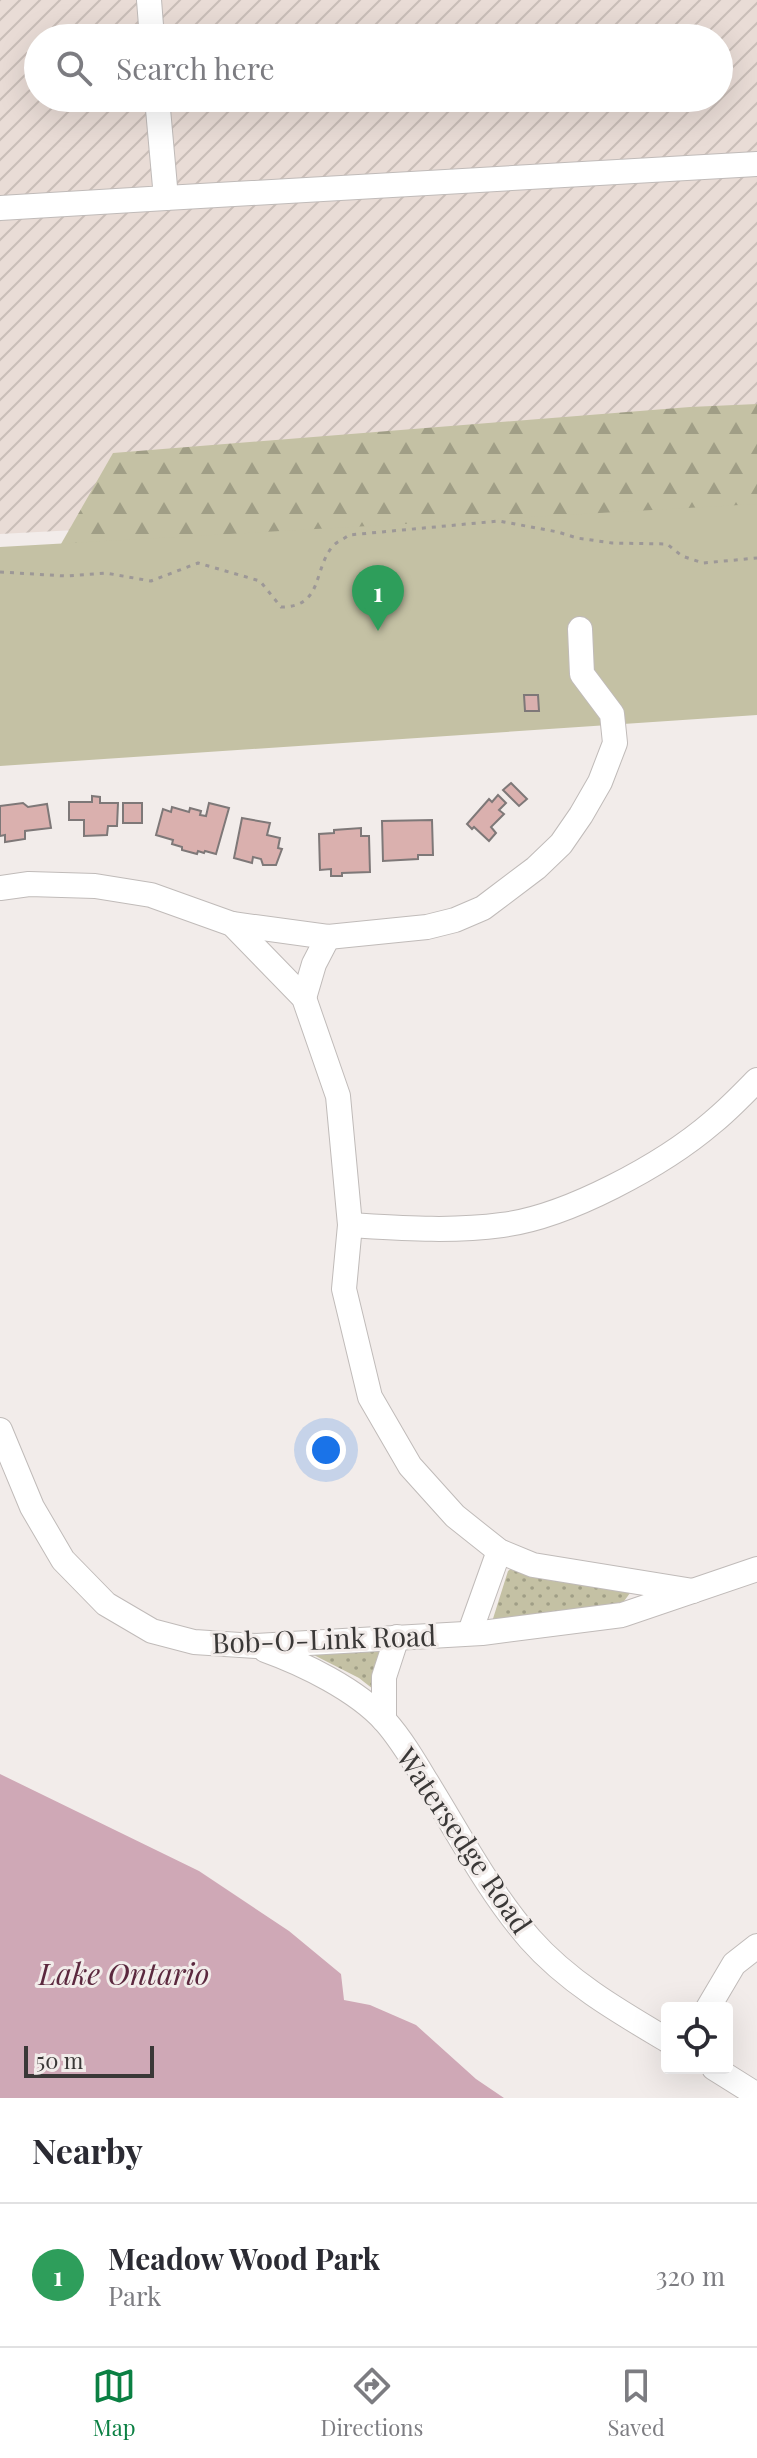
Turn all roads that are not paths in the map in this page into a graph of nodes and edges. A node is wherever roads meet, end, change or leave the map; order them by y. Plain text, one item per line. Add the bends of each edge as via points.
1 (149, 0) edge
2 (151, 24) edge
3 (158, 112) edge
4 (757, 164) edge
5 (166, 198) junction
6 (0, 208) edge
7 (580, 629) dead end
8 (0, 888) edge
9 (232, 924) junction
10 (328, 937) junction
11 (304, 998) junction
12 (757, 1080) edge
13 (350, 1225) junction
14 (0, 1430) edge
15 (499, 1551) junction
16 (757, 1569) edge
17 (693, 1591) junction
18 (470, 1632) junction
19 (397, 1637) junction
20 (256, 1646) junction
21 (384, 1720) junction
22 (757, 1946) edge
23 (712, 2002) edge
24 (661, 2036) edge
25 (724, 2074) edge
26 (757, 2095) edge

1 - 2 street
3 - 5 street
4 - 5 street
5 - 6 street
7 - 10 street via 582,674 612,714 615,743 600,782 561,844 483,908 455,920
8 - 9 street via 95,886 151,895
9 - 10 street
9 - 11 street
10 - 11 street
11 - 13 street via 338,1096
12 - 13 street via 713,1123 649,1167 562,1210 504,1225 451,1229
13 - 15 street via 344,1289 370,1397 410,1466 455,1516
14 - 20 street, Bob-O-Link Road via 32,1507 63,1560 106,1604 152,1631 194,1642
15 - 17 street via 533,1565
15 - 18 street, Bob-O-Link Road
16 - 17 street, Bob-O-Link Road
17 - 18 street, Bob-O-Link Road via 622,1615
18 - 19 street, Bob-O-Link Road
19 - 20 street, Bob-O-Link Road
19 - 21 street, Watersedge Road via 384,1677
20 - 21 street, Watersedge Road via 292,1659 358,1697
21 - 24 street, Watersedge Road via 532,1941 573,1979
22 - 23 street via 734,1964
25 - 26 street

